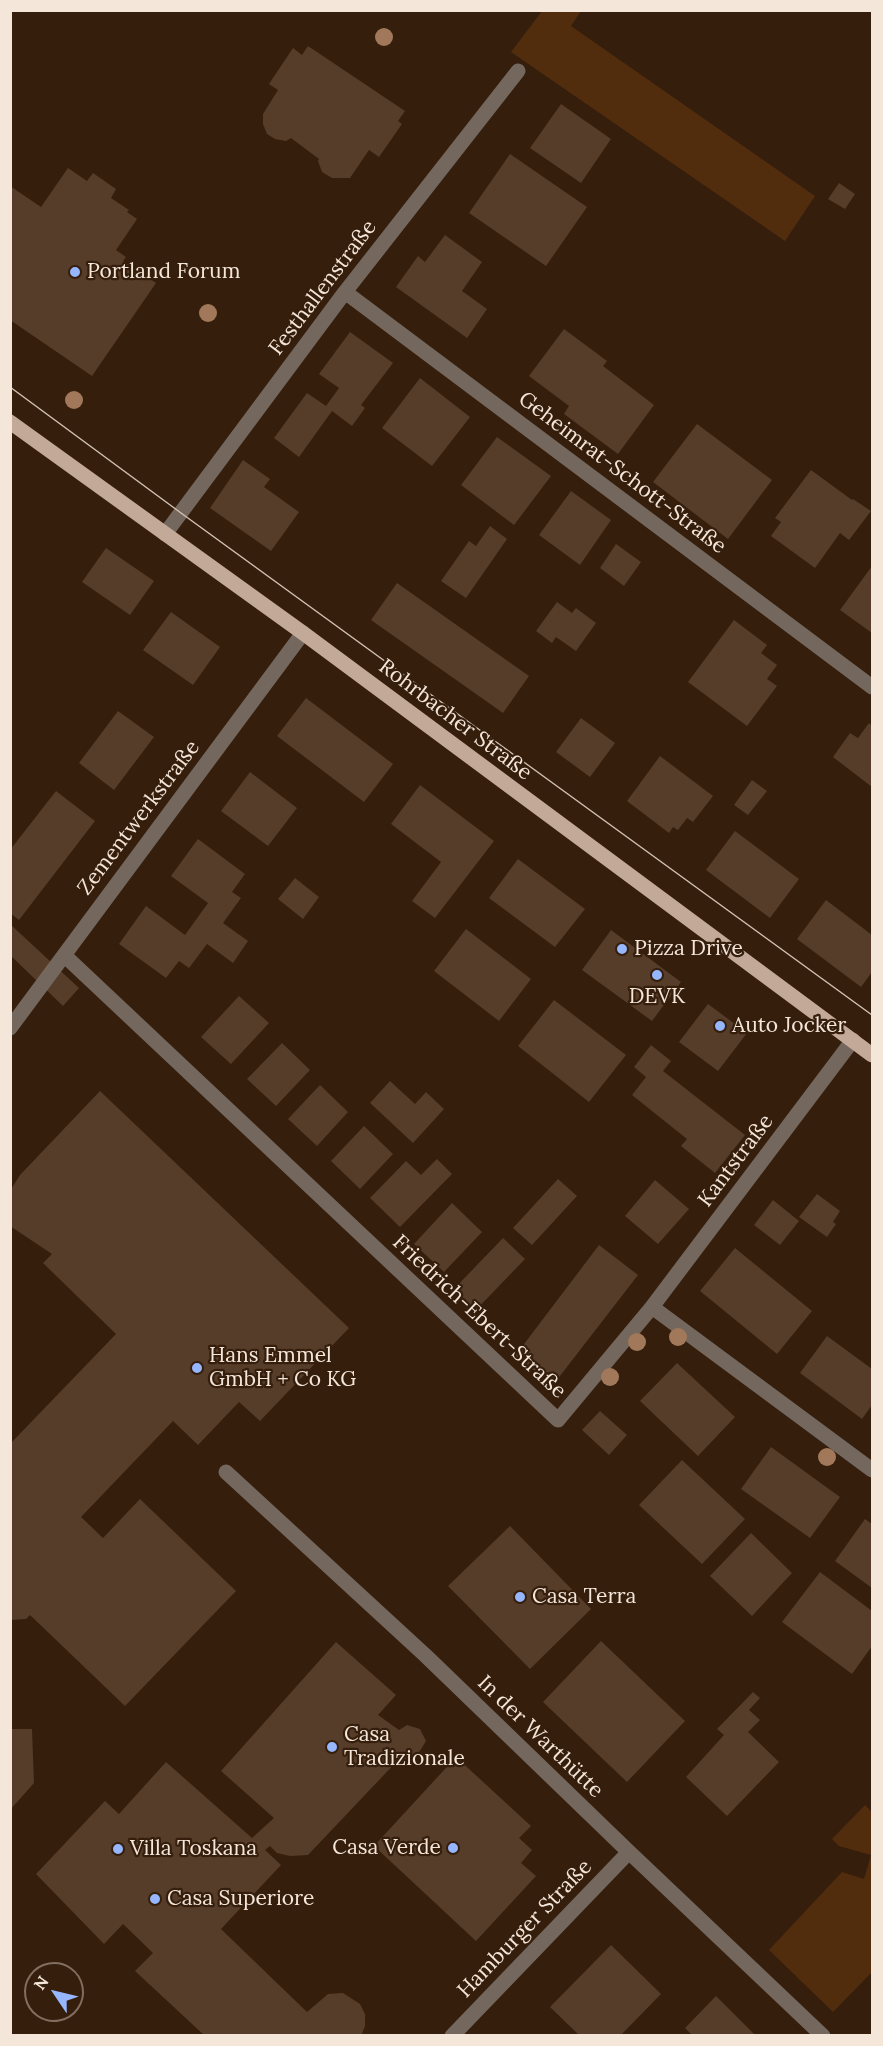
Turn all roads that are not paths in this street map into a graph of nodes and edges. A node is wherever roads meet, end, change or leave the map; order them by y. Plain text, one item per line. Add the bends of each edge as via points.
1 (518, 72) dead end
2 (345, 292) junction
3 (10, 422) edge
4 (165, 534) junction
5 (303, 633) junction
6 (873, 687) edge
7 (64, 955) junction
8 (10, 1028) edge
9 (854, 1040) junction
10 (873, 1054) edge
11 (652, 1307) junction
12 (873, 1470) edge
13 (226, 1472) dead end
14 (628, 1852) junction
15 (452, 2036) edge
16 (823, 2036) edge

1 - 2 street, Festhallenstraße
2 - 4 street, Festhallenstraße
2 - 6 street, Geheimrat-Schott-Straße
3 - 4 main road, Rohrbacher Straße
4 - 5 main road, Rohrbacher Straße
5 - 7 street, Zementwerkstraße
5 - 9 main road, Rohrbacher Straße
7 - 8 street, Zementwerkstraße
7 - 11 street, Friedrich-Ebert-Straße via 558,1420
9 - 10 main road, Rohrbacher Straße
9 - 11 street, Kantstraße
11 - 12 street
13 - 14 street, In der Warthütte via 426,1656
14 - 15 street, Hamburger Straße
14 - 16 street, In der Warthütte

